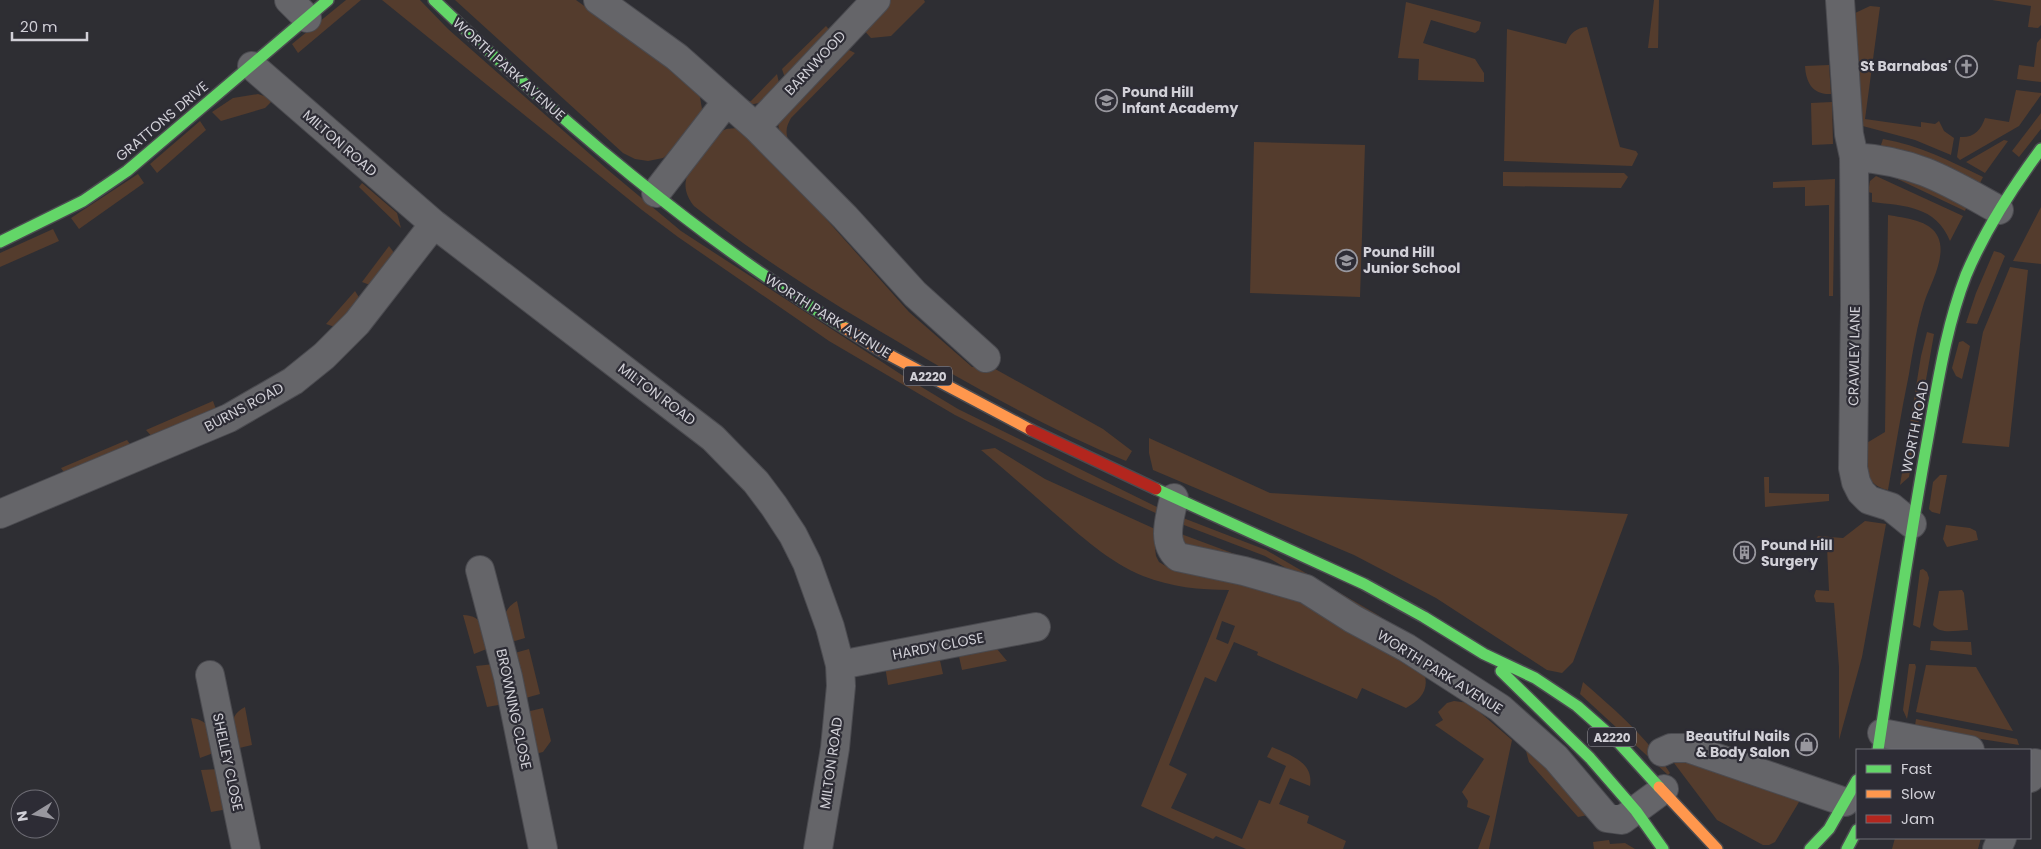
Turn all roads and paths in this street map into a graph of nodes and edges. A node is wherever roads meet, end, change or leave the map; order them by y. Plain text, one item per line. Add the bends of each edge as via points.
1 (328, 0) edge
2 (434, 0) edge
3 (598, 0) edge
4 (876, 0) edge
5 (1840, 0) edge
6 (298, 9) edge
7 (252, 66) junction
8 (727, 101) junction
9 (756, 127) junction
10 (2041, 149) edge
11 (1854, 157) junction
12 (656, 194) junction
13 (1999, 210) junction
14 (434, 224) junction
15 (0, 242) edge
16 (986, 358) dead end
17 (1174, 498) junction
18 (0, 514) edge
19 (1912, 524) junction
20 (480, 570) dead end
21 (1036, 627) dead end
22 (1484, 654) junction
23 (840, 664) junction
24 (210, 675) dead end
25 (1878, 745) edge
26 (1952, 749) edge
27 (1662, 752) dead end
28 (1664, 789) junction
29 (1851, 791) edge
30 (1636, 811) junction
31 (1856, 832) edge
32 (246, 849) edge
33 (543, 849) edge
34 (818, 849) edge
35 (1663, 849) edge
36 (1717, 849) edge
37 (1810, 849) edge
38 (1847, 849) edge

1 - 6 main road, GRATTONS DRIVE
2 - 12 main road, WORTH PARK AVENUE / A2220 via 515,77
3 - 8 street via 678,57
4 - 9 street, BARNWOOD
5 - 11 street, CRAWLEY LANE via 1849,134
6 - 7 main road, GRATTONS DRIVE
7 - 14 street, MILTON ROAD
7 - 15 main road, GRATTONS DRIVE via 127,171 82,201
8 - 9 street
8 - 12 street
9 - 16 street via 915,294
10 - 13 main road, WORTH ROAD
11 - 13 street via 1882,158 1928,172
11 - 19 street, CRAWLEY LANE via 1853,468 1861,492 1869,500 1891,507
12 - 17 main road, WORTH PARK AVENUE / A2220 via 755,270 880,350 1057,444
13 - 19 main road, WORTH ROAD via 1966,276 1949,326
14 - 18 street, BURNS ROAD via 357,323 293,381 229,418
14 - 23 street, MILTON ROAD via 713,438 756,482 793,535 807,563
17 - 22 main road, WORTH PARK AVENUE / A2220 via 1364,584
17 - 30 street, WORTH PARK AVENUE via 1168,543 1170,551 1178,557 1306,589 1407,648 1500,708 1556,758 1607,818 1622,820
19 - 25 main road, WORTH ROAD
20 - 33 street, BROWNING CLOSE via 508,677
21 - 23 street, HARDY CLOSE
22 - 28 main road, WORTH PARK AVENUE / A2220 via 1535,678 1577,706
22 - 30 main road, WORTH PARK AVENUE / A2220 via 1590,758
23 - 34 street, MILTON ROAD via 835,748
24 - 32 street, SHELLEY CLOSE
25 - 26 street
27 - 29 street via 1671,748 1688,748
28 - 30 street
28 - 36 main road, WORTH PARK AVENUE / A2220
29 - 37 main road via 1829,828
30 - 35 main road, A2220
31 - 38 main road

